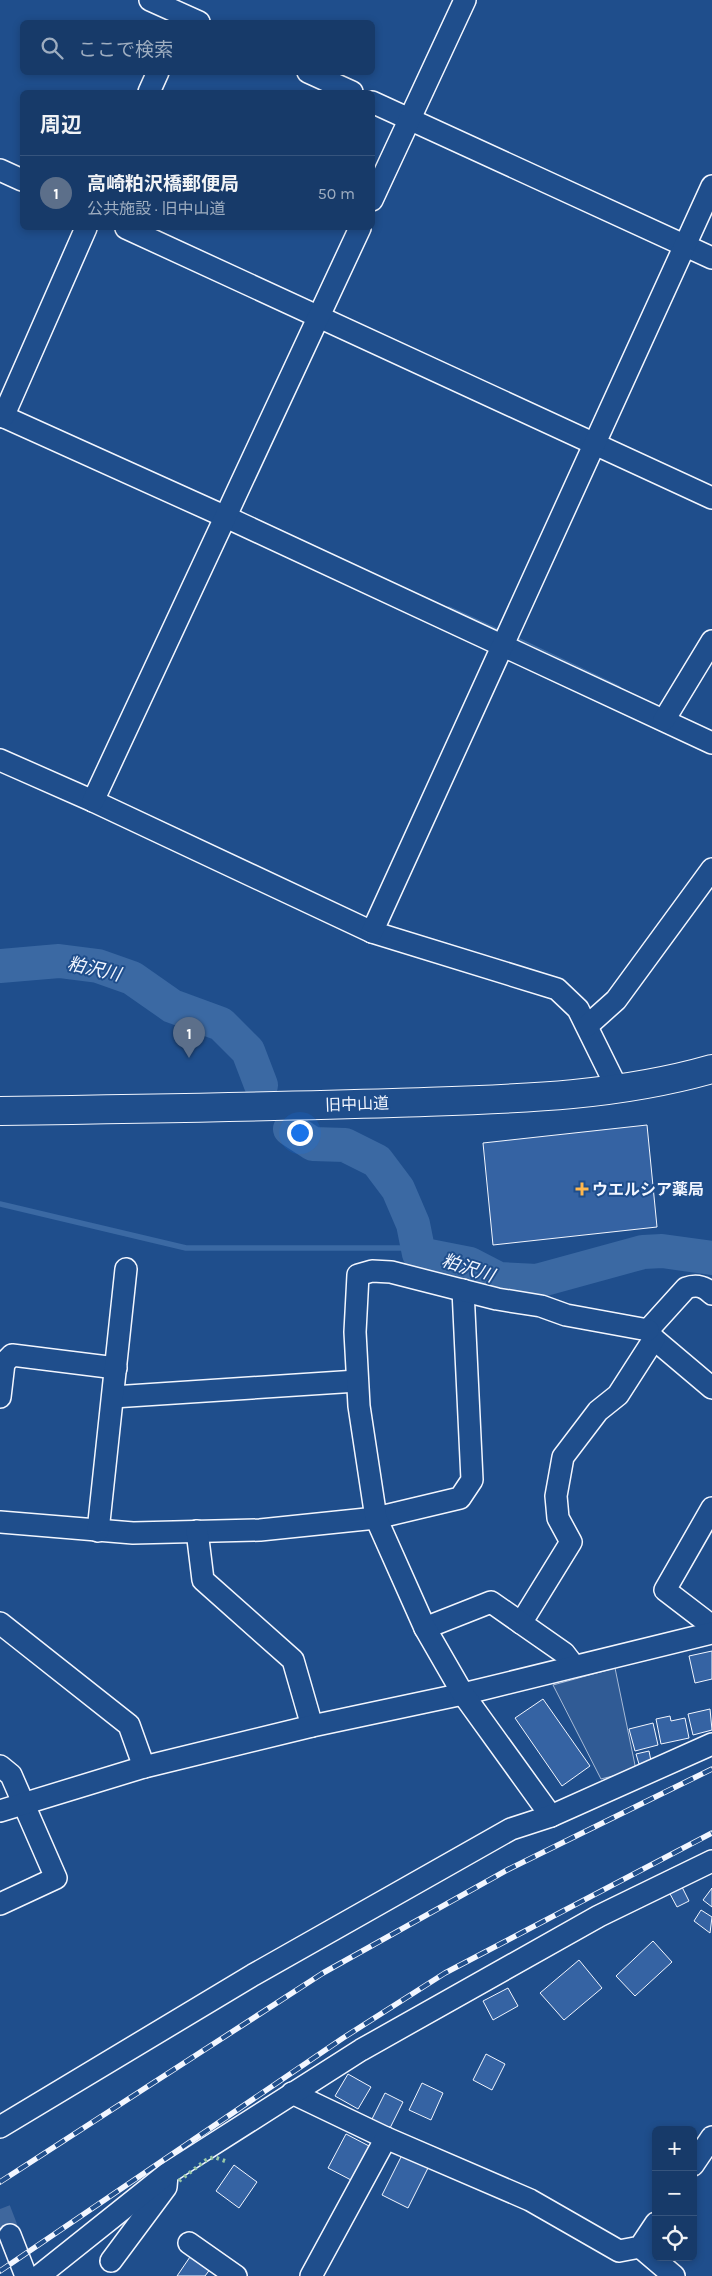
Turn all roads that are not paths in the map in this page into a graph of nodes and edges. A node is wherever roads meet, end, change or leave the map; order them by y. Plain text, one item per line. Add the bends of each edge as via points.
1 (150, 0) edge
2 (465, 0) edge
3 (190, 15) edge
4 (157, 75) edge
5 (315, 75) edge
6 (150, 90) edge
7 (348, 90) edge
8 (375, 103) edge
9 (410, 119) junction
10 (0, 170) edge
11 (20, 179) edge
12 (712, 186) edge
13 (375, 194) edge
14 (85, 230) edge
15 (130, 230) edge
16 (359, 230) edge
17 (684, 245) junction
18 (712, 258) edge
19 (319, 316) junction
20 (2, 416) edge
21 (595, 443) junction
22 (712, 498) edge
23 (226, 517) junction
24 (712, 641) edge
25 (503, 645) junction
26 (664, 720) junction
27 (712, 743) edge
28 (0, 760) edge
29 (93, 801) junction
30 (712, 869) edge
31 (372, 932) junction
32 (588, 1026) junction
33 (712, 1069) edge
34 (618, 1090) junction
35 (0, 1111) edge
36 (126, 1269) dead end
37 (463, 1290) junction
38 (712, 1294) edge
39 (651, 1334) junction
40 (116, 1368) junction
41 (357, 1381) junction
42 (712, 1388) edge
43 (113, 1396) junction
44 (0, 1397) edge
45 (712, 1508) edge
46 (376, 1518) junction
47 (0, 1522) edge
48 (98, 1531) junction
49 (197, 1531) junction
50 (0, 1623) edge
51 (521, 1623) junction
52 (712, 1626) edge
53 (425, 1628) junction
54 (712, 1632) edge
55 (574, 1666) junction
56 (463, 1694) junction
57 (312, 1726) junction
58 (712, 1744) edge
59 (0, 1766) edge
60 (144, 1767) junction
61 (24, 1804) junction
62 (0, 1811) edge
63 (551, 1816) junction
64 (712, 1861) edge
65 (0, 1904) edge
66 (292, 2093) junction
67 (0, 2127) edge
68 (712, 2137) edge
69 (386, 2138) junction
70 (697, 2159) edge
71 (168, 2173) junction
72 (652, 2229) edge
73 (10, 2235) tunnel mouth
74 (189, 2243) dead end
75 (640, 2247) junction
76 (111, 2261) dead end
77 (26, 2276) edge
78 (39, 2276) edge
79 (236, 2276) edge
80 (311, 2276) edge
81 (674, 2276) edge

1 - 3 street
2 - 9 street
4 - 6 street
5 - 7 street
8 - 9 street
9 - 13 street
9 - 17 street
10 - 11 street
12 - 17 street
14 - 20 street
15 - 19 street
16 - 19 street
17 - 18 street
17 - 21 street
19 - 21 street
19 - 23 street
20 - 23 street
21 - 22 street
21 - 25 street
23 - 25 street
23 - 29 street
24 - 26 street
25 - 26 street
25 - 31 street
26 - 27 street
28 - 29 street
29 - 31 street
30 - 32 street via 616,1000
31 - 32 street via 553,987 578,1009
32 - 34 street
33 - 34 main road, 旧中山道
34 - 35 main road, 旧中山道 via 482,1100
36 - 40 street
37 - 39 street
37 - 41 street via 391,1272 372,1271 358,1275
37 - 46 street via 472,1480 460,1498
38 - 39 street via 695,1284 686,1288
39 - 42 street
39 - 51 street via 618,1395 598,1411 563,1457 556,1496 558,1518 571,1542
40 - 43 street
40 - 44 street via 12,1355 4,1363
41 - 43 street
41 - 46 street
43 - 48 street
45 - 52 street via 665,1590
46 - 49 street via 260,1530
46 - 53 street
47 - 48 street
48 - 49 street
49 - 57 street via 203,1580 293,1660
50 - 60 street via 129,1725
51 - 53 street via 491,1602
51 - 55 street via 564,1653
53 - 56 street
54 - 55 street
55 - 56 street
56 - 57 street
56 - 63 street
57 - 60 street
58 - 63 street
59 - 61 street via 11,1775
60 - 61 street
61 - 62 street
61 - 65 street via 56,1878
63 - 67 street via 511,1829 253,1975
64 - 66 street via 599,1916 360,2050
66 - 69 street
66 - 71 street
68 - 70 street
69 - 75 street via 530,2200 619,2251
69 - 80 street
71 - 76 street via 166,2187
71 - 78 street
72 - 75 street
73 - 77 street
74 - 79 street
75 - 81 street

